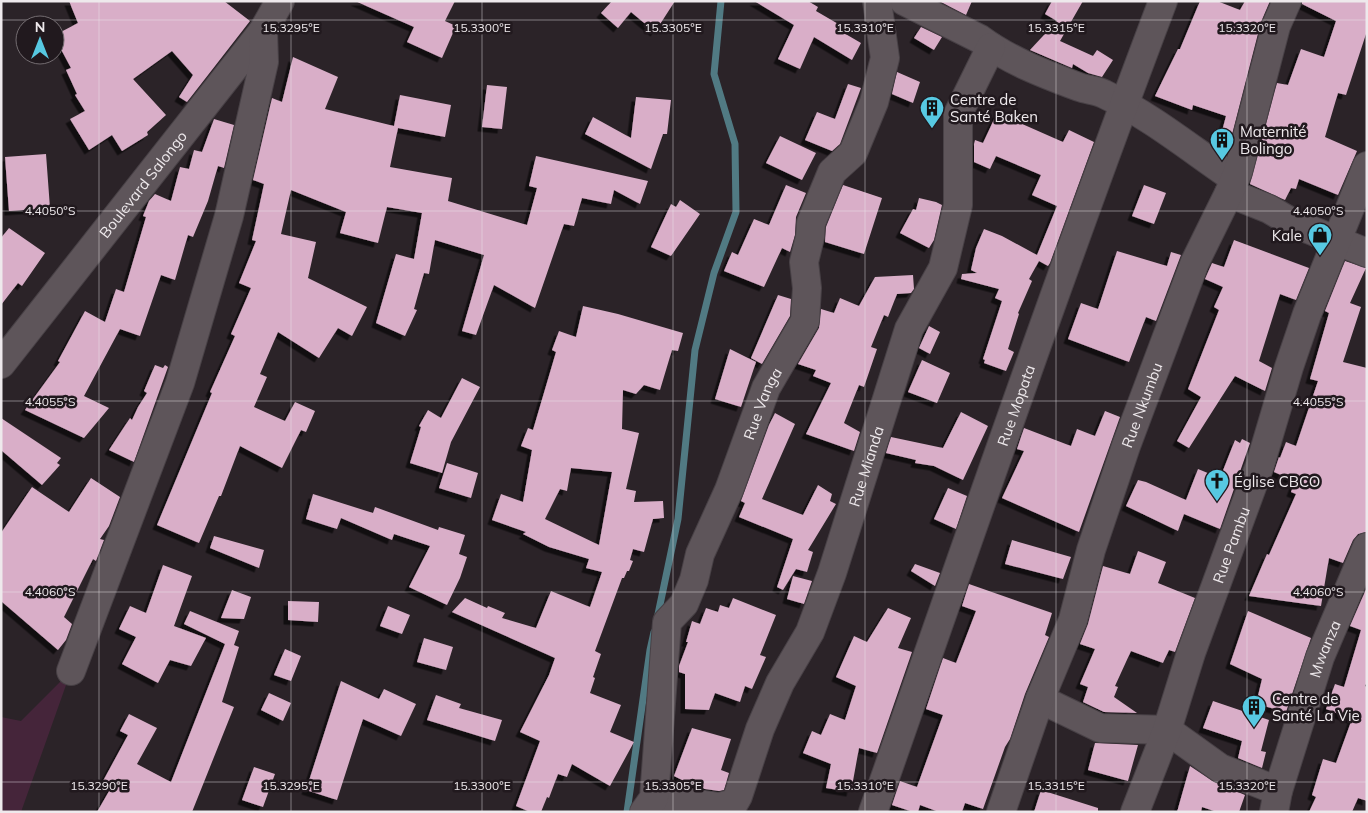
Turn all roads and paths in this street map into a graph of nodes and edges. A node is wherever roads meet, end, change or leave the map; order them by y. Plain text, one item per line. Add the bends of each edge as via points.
1 (280, 1) edge
2 (877, 1) edge
3 (904, 1) edge
4 (1163, 1) edge
5 (1287, 1) edge
6 (263, 31) junction
7 (991, 47) junction
8 (1124, 104) junction
9 (1367, 166) edge
10 (1232, 186) junction
11 (1337, 242) junction
12 (1367, 253) edge
13 (1, 364) edge
14 (1367, 546) edge
15 (71, 671) dead end
16 (1040, 699) junction
17 (1167, 730) junction
18 (1276, 801) edge
19 (649, 805) edge
20 (873, 812) edge
21 (1001, 812) edge
22 (1135, 812) edge

1 - 6 street, Boulevard Salongo
2 - 19 street, Rue Vanga via 885,58 874,102 853,153 832,172 811,223 804,262 807,288 805,321 766,388 729,490 700,554 684,604 667,622
3 - 7 street
4 - 8 street, Rue Mopata
5 - 10 street, Rue Nkumbu via 1276,26
6 - 13 street, Boulevard Salongo
6 - 15 street via 264,62 229,216 180,383
7 - 8 street via 1033,70 1101,92
7 - 19 street, Rue Mianda via 958,114 958,205 943,268 909,329 814,624 776,692 738,796 734,803 720,807
8 - 10 street
8 - 20 street, Rue Mopata
9 - 11 street, Rue Pambu
10 - 11 street via 1291,222
10 - 16 street, Rue Nkumbu via 1195,262 1126,446 1091,550 1073,620
11 - 12 street
11 - 17 street, Rue Pambu via 1308,314 1260,465 1191,653
14 - 18 street, Mwanza via 1320,657
16 - 17 street via 1100,728
16 - 21 street, Rue Nkumbu
17 - 18 street via 1220,768
17 - 22 street, Rue Pambu

